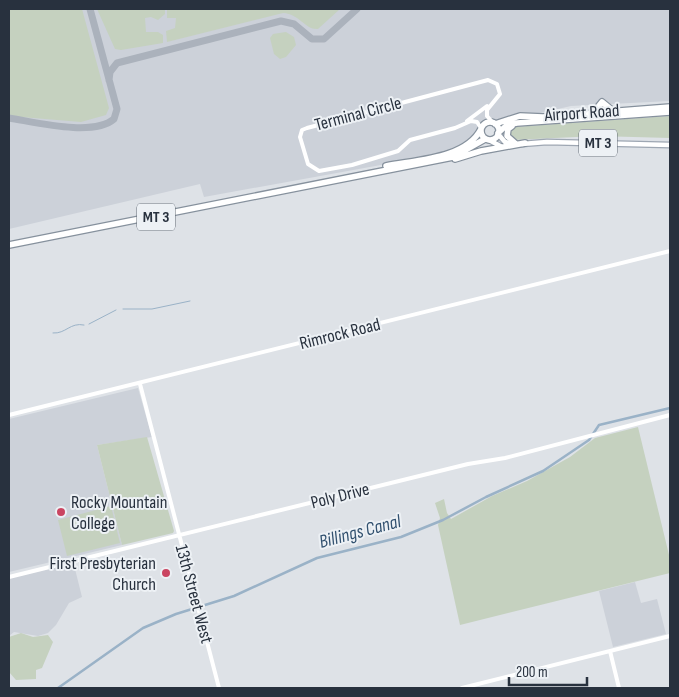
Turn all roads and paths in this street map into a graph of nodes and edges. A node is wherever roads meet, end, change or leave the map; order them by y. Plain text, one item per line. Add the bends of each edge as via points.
1 (491, 105) junction
2 (670, 107) edge
3 (613, 111) junction
4 (594, 112) junction
5 (670, 112) edge
6 (522, 123) junction
7 (463, 124) junction
8 (494, 124) junction
9 (481, 129) junction
10 (498, 133) junction
11 (487, 139) junction
12 (525, 143) junction
13 (516, 144) junction
14 (670, 145) edge
15 (406, 166) junction
16 (304, 187) junction
17 (9, 245) edge
18 (670, 251) edge
19 (140, 384) junction
20 (670, 415) edge
21 (9, 416) edge
22 (179, 535) junction
23 (9, 577) edge
24 (670, 636) edge
25 (610, 651) junction
26 (219, 688) edge
27 (462, 688) edge
28 (619, 688) edge

1 - 7 street, Terminal Circle
1 - 7 street, Terminal Circle via 499,97 499,91 497,84 488,80 302,130 300,136 307,161 319,171 398,151 410,140
1 - 8 street, Terminal Circle via 486,114
2 - 3 highway, Airport Road
3 - 4 highway, Airport Road
3 - 4 highway via 602,102
4 - 8 highway, Airport Road via 520,116
5 - 6 highway, Airport Road
6 - 10 highway, Airport Road via 507,125
6 - 13 highway via 507,131 508,139
7 - 9 street, Terminal Circle via 473,121
8 - 9 highway, Airport Road / MT 3 via 486,124
8 - 10 highway
9 - 11 highway
9 - 16 highway, MT 3 via 470,143 444,154 360,171
10 - 11 highway, Airport Road via 494,139
10 - 13 main road via 505,142
11 - 13 main road via 499,146
11 - 15 highway, Airport Road via 453,157
12 - 13 main road
12 - 14 main road, MT 3
12 - 15 highway, MT 3 via 450,161
15 - 16 highway, MT 3
16 - 17 highway, MT 3
18 - 19 street, Rimrock Road
19 - 21 street, Rimrock Road
19 - 22 street, 13th Street West
20 - 22 street, Poly Drive
22 - 23 street, Poly Drive
22 - 26 street, 13th Street West
24 - 25 street
25 - 27 street
25 - 28 street

